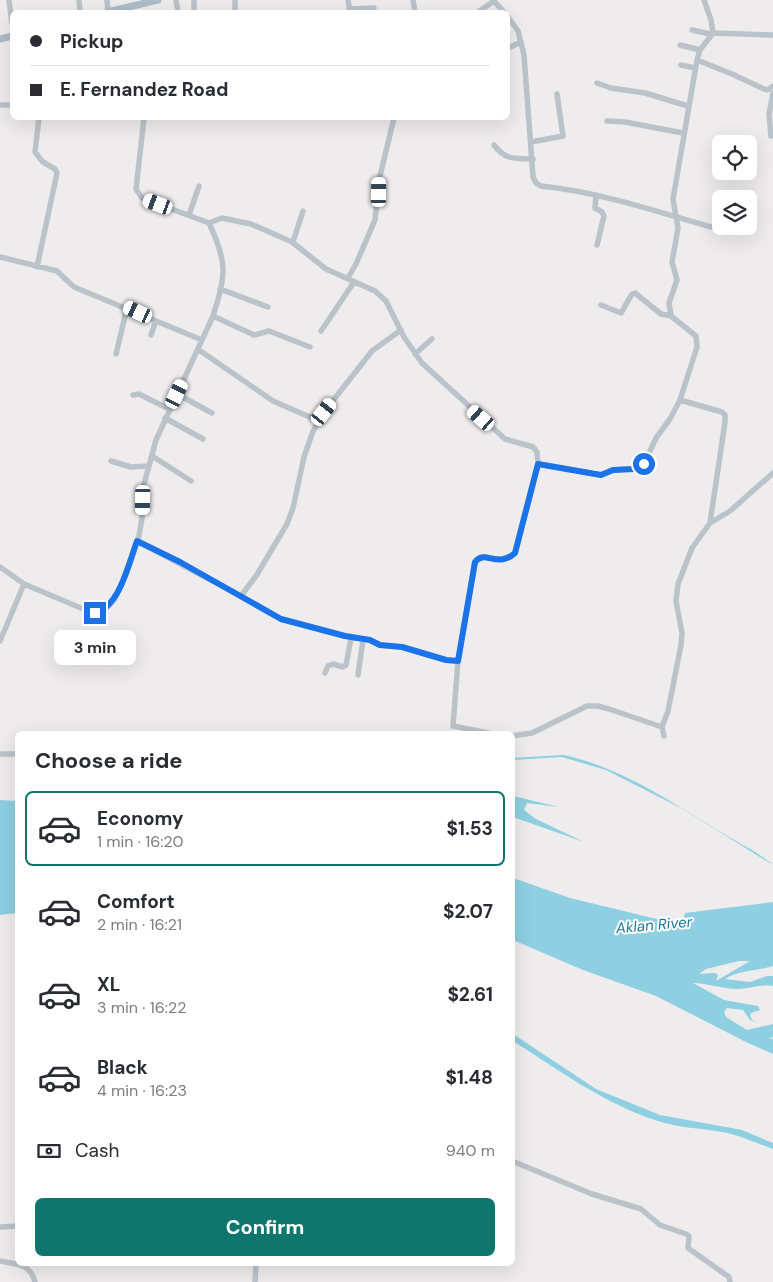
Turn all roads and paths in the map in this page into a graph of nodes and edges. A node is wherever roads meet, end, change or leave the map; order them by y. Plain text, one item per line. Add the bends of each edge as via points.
1 (158, 0) edge
2 (494, 0) edge
3 (704, 0) edge
4 (135, 3) edge
5 (374, 8) dead end
6 (116, 10) edge
7 (358, 10) edge
8 (481, 10) edge
9 (502, 10) edge
10 (510, 20) edge
11 (692, 30) dead end
12 (712, 33) junction
13 (773, 35) edge
14 (521, 42) junction
15 (680, 45) dead end
16 (510, 47) edge
17 (700, 50) junction
18 (697, 60) junction
19 (681, 65) dead end
20 (695, 68) junction
21 (597, 83) dead end
22 (773, 86) edge
23 (773, 93) edge
24 (557, 94) dead end
25 (688, 106) junction
26 (39, 120) edge
27 (144, 120) edge
28 (394, 120) edge
29 (607, 121) dead end
30 (683, 133) junction
31 (771, 136) dead end
32 (531, 142) junction
33 (494, 145) dead end
34 (533, 159) junction
35 (199, 186) dead end
36 (596, 196) junction
37 (303, 211) dead end
38 (189, 215) junction
39 (677, 217) junction
40 (209, 224) junction
41 (712, 226) edge
42 (293, 242) junction
43 (596, 245) dead end
44 (0, 257) edge
45 (37, 267) junction
46 (351, 280) junction
47 (220, 289) junction
48 (601, 305) dead end
49 (268, 307) dead end
50 (127, 308) junction
51 (213, 316) junction
52 (670, 316) junction
53 (156, 321) junction
54 (401, 330) junction
55 (321, 331) dead end
56 (150, 335) dead end
57 (432, 339) dead end
58 (202, 340) junction
59 (310, 347) dead end
60 (199, 350) junction
61 (116, 354) dead end
62 (415, 354) junction
63 (177, 394) junction
64 (133, 395) dead end
65 (680, 400) junction
66 (169, 409) junction
67 (212, 413) dead end
68 (165, 418) junction
69 (319, 421) junction
70 (203, 439) dead end
71 (152, 456) junction
72 (111, 461) dead end
73 (538, 464) junction
74 (148, 466) junction
75 (773, 473) edge
76 (191, 481) dead end
77 (710, 523) junction
78 (137, 541) junction
79 (0, 567) edge
80 (24, 584) junction
81 (241, 596) junction
82 (350, 638) junction
83 (364, 640) junction
84 (0, 641) edge
85 (458, 661) junction
86 (325, 673) dead end
87 (358, 675) dead end
88 (662, 727) junction
89 (478, 731) edge
90 (515, 736) edge
91 (664, 736) dead end
92 (0, 754) edge
93 (15, 754) edge
94 (515, 1162) edge
95 (15, 1226) edge
96 (0, 1227) edge
97 (0, 1261) edge
98 (15, 1265) edge
99 (19, 1266) edge
100 (256, 1266) edge
101 (35, 1282) edge
102 (254, 1282) edge
103 (730, 1282) edge

1 - 4 main road
2 - 8 street
2 - 9 street
3 - 12 street
4 - 6 main road
5 - 7 street
10 - 14 street
11 - 12 street
12 - 13 street
12 - 17 street
14 - 16 street
14 - 32 street
15 - 17 street
17 - 18 street
18 - 20 street
18 - 22 street via 761,88 767,90
19 - 20 street
20 - 25 street
21 - 25 street
23 - 31 street
24 - 32 street via 561,138
25 - 30 street
26 - 45 street via 35,152 57,173
27 - 38 street via 138,194
28 - 46 street via 379,180 375,220
29 - 30 street
30 - 39 street via 672,199
32 - 34 street
33 - 34 street via 501,154 510,158
34 - 36 street via 536,183 541,186
35 - 38 street
36 - 39 street
36 - 43 street via 595,208 604,216
37 - 42 street
38 - 40 street
39 - 41 street
39 - 52 street via 678,234 672,262 677,280 669,303
40 - 42 street via 231,218
40 - 47 street via 224,264
42 - 46 street via 326,269
44 - 45 street
45 - 50 street via 57,271 74,287
46 - 54 street via 381,296
46 - 55 street
47 - 49 street
47 - 51 street
48 - 52 street via 621,313 635,293 661,314
50 - 53 street
50 - 61 street
51 - 58 street
51 - 59 street via 254,334 269,331
52 - 65 street via 694,333 697,339 693,363
53 - 56 street
53 - 58 street
54 - 62 street
54 - 69 street via 372,351
57 - 62 street
58 - 60 street
60 - 63 street
60 - 69 street via 273,401
62 - 73 street via 432,374 505,439 533,447
63 - 66 street
63 - 67 street
64 - 66 street via 139,394
65 - 73 street via 639,468 613,470 601,475
65 - 77 street via 718,410 725,415
66 - 68 street
68 - 70 street
68 - 71 street
69 - 81 street via 304,457 287,524
71 - 74 street
71 - 76 street
72 - 74 street via 131,467
73 - 85 street via 515,553 508,559 483,556 475,562
74 - 78 street
75 - 77 street via 730,511
77 - 88 street via 692,548 678,584 676,601 681,645
78 - 80 street via 114,600 105,610 88,611
78 - 81 street
79 - 80 street
80 - 84 street
81 - 82 street via 281,619
82 - 83 street
82 - 86 street via 346,665 333,664
83 - 85 street
83 - 87 street
85 - 89 street via 453,726
88 - 90 street via 609,709 586,706 532,733
88 - 91 street
92 - 93 street
94 - 103 street via 592,1194 641,1209 660,1225 686,1234 689,1236 688,1248 729,1277
95 - 96 street
97 - 98 street
99 - 101 street via 32,1271
100 - 102 street

